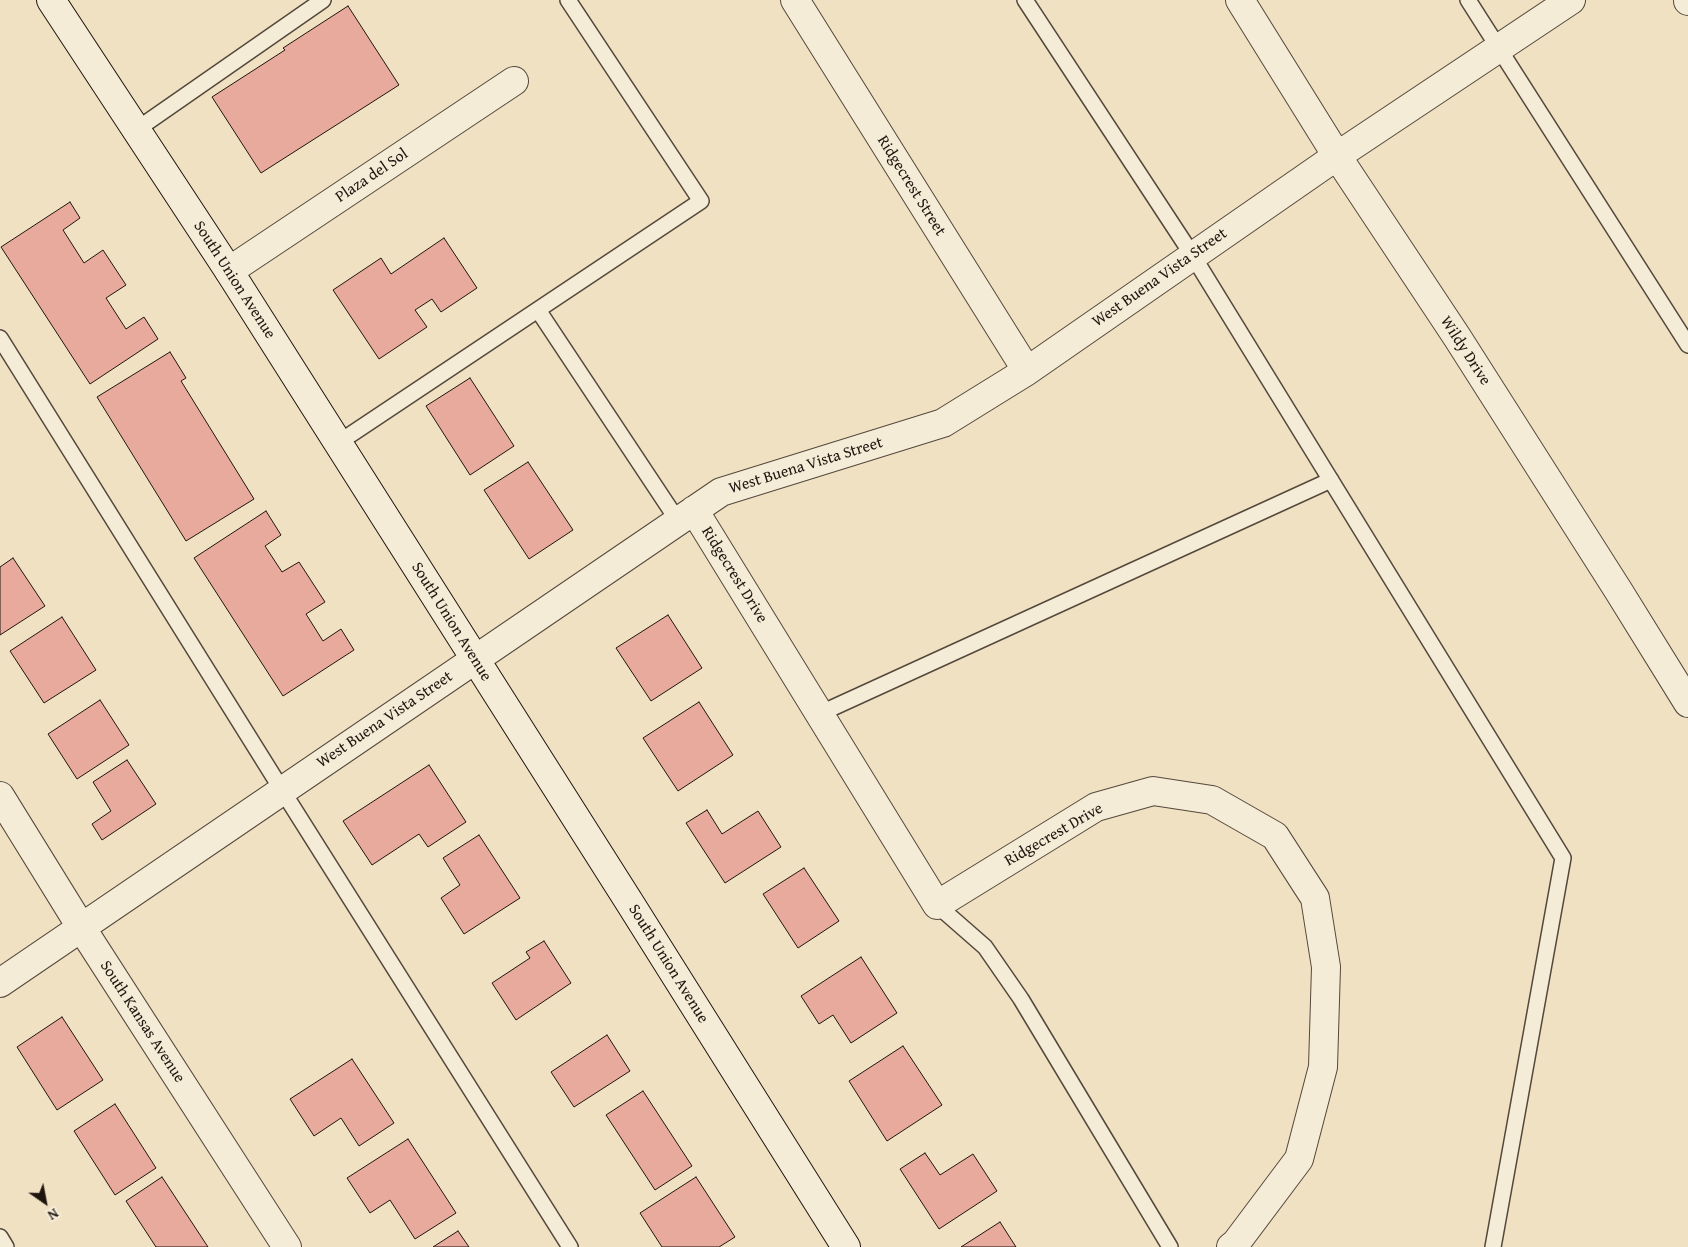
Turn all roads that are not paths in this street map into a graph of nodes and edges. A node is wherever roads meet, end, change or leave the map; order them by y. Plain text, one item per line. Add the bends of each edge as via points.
1 (51, 0) edge
2 (323, 0) edge
3 (568, 0) edge
4 (795, 0) edge
5 (1025, 0) edge
6 (1240, 0) edge
7 (1468, 0) edge
8 (1571, 0) edge
9 (1500, 48) junction
10 (514, 82) dead end
11 (136, 130) junction
12 (1337, 156) junction
13 (1193, 256) junction
14 (229, 271) junction
15 (538, 310) junction
16 (0, 338) edge
17 (1688, 345) edge
18 (1027, 371) junction
19 (338, 443) junction
20 (1331, 480) junction
21 (686, 515) junction
22 (475, 659) junction
23 (1688, 703) edge
24 (819, 714) junction
25 (282, 790) junction
26 (0, 796) edge
27 (937, 905) junction
28 (81, 927) junction
29 (0, 982) edge
30 (0, 1237) edge
31 (6, 1247) edge
32 (287, 1247) edge
33 (570, 1247) edge
34 (846, 1247) edge
35 (1170, 1247) edge
36 (1231, 1247) edge
37 (1493, 1247) edge

1 - 11 street, South Union Avenue
2 - 11 lane
3 - 15 lane via 701,201
4 - 18 street, Ridgecrest Street
5 - 13 lane
6 - 12 street, Wildy Drive
7 - 9 lane
8 - 9 street, West Buena Vista Street
9 - 12 street, West Buena Vista Street
9 - 17 lane
10 - 14 street, Plaza del Sol
11 - 14 street, South Union Avenue
12 - 13 street, West Buena Vista Street
12 - 23 street, Wildy Drive via 1457,337
13 - 18 street, West Buena Vista Street
13 - 20 lane
14 - 19 street, South Union Avenue
15 - 19 lane
15 - 21 lane
16 - 25 lane
18 - 21 street, West Buena Vista Street via 943,424 721,492
19 - 22 street, South Union Avenue
20 - 24 lane
20 - 37 lane via 1563,858
21 - 22 street, West Buena Vista Street
21 - 24 street, Ridgecrest Drive
22 - 25 street, West Buena Vista Street
22 - 34 street, South Union Avenue
24 - 27 street, Ridgecrest Drive
25 - 28 street, West Buena Vista Street
25 - 33 lane
26 - 28 street, South Kansas Avenue
27 - 35 lane via 985,947 1021,999
27 - 36 street, Ridgecrest Drive via 1096,807 1153,791 1212,800 1275,836 1315,898 1326,967 1323,1067 1299,1159
28 - 29 street, West Buena Vista Street
28 - 32 street, South Kansas Avenue
30 - 31 lane

